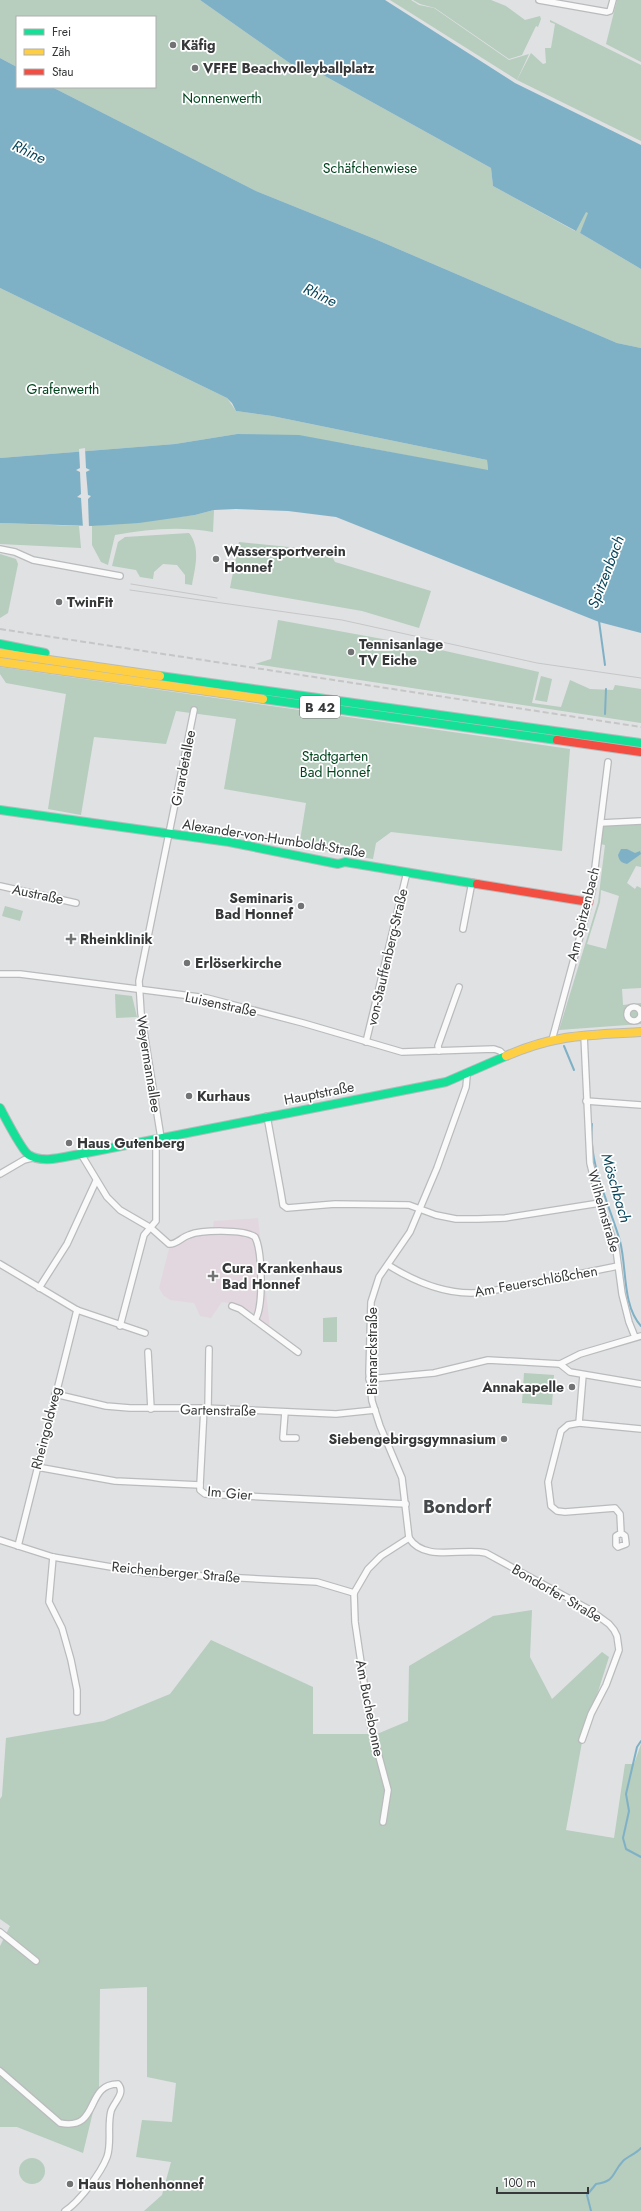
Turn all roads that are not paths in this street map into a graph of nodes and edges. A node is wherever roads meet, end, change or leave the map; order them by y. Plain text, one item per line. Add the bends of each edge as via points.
1 (539, 0) edge
2 (613, 0) edge
3 (0, 549) edge
4 (120, 576) dead end
5 (0, 644) edge
6 (0, 652) edge
7 (0, 662) edge
8 (95, 666) junction
9 (194, 710) dead end
10 (641, 743) edge
11 (641, 752) edge
12 (608, 762) dead end
13 (0, 810) edge
14 (641, 821) edge
15 (601, 823) junction
16 (170, 834) junction
17 (407, 872) junction
18 (472, 882) junction
19 (0, 886) edge
20 (589, 902) junction
21 (76, 903) dead end
22 (463, 929) dead end
23 (0, 974) edge
24 (459, 987) dead end
25 (139, 991) junction
26 (641, 1032) edge
27 (584, 1035) junction
28 (552, 1040) junction
29 (366, 1042) junction
30 (439, 1051) junction
31 (505, 1056) junction
32 (467, 1076) junction
33 (586, 1101) junction
34 (641, 1105) edge
35 (0, 1108) edge
36 (267, 1116) junction
37 (159, 1139) junction
38 (81, 1154) junction
39 (32, 1158) junction
40 (0, 1174) edge
41 (96, 1181) junction
42 (600, 1204) junction
43 (419, 1210) junction
44 (151, 1228) junction
45 (0, 1264) edge
46 (388, 1265) junction
47 (618, 1266) junction
48 (39, 1288) junction
49 (232, 1306) dead end
50 (77, 1310) junction
51 (255, 1320) junction
52 (120, 1326) junction
53 (145, 1333) dead end
54 (638, 1337) edge
55 (209, 1349) dead end
56 (148, 1352) dead end
57 (298, 1352) dead end
58 (560, 1364) junction
59 (583, 1375) junction
60 (369, 1379) junction
61 (641, 1384) edge
62 (55, 1394) junction
63 (206, 1408) junction
64 (151, 1409) junction
65 (375, 1410) junction
66 (285, 1412) junction
67 (579, 1423) junction
68 (641, 1429) edge
69 (296, 1438) dead end
70 (37, 1467) junction
71 (200, 1485) junction
72 (406, 1504) junction
73 (621, 1533) dead end
74 (409, 1538) junction
75 (0, 1540) edge
76 (18, 1546) junction
77 (53, 1557) junction
78 (354, 1593) junction
79 (77, 1712) dead end
80 (582, 1740) dead end
81 (383, 1822) dead end
82 (0, 1932) edge
83 (36, 1961) dead end
84 (0, 2071) edge
85 (65, 2211) edge

1 - 2 street via 607,12 610,11
3 - 4 street via 33,560
5 - 8 main road via 82,660
6 - 8 main road, B 42
7 - 11 main road, B 42
8 - 10 main road, B 42
9 - 16 street, Girardetallee
12 - 15 street, Am Spitzenbach
13 - 16 main road, Alexander-von-Humboldt-Straße
14 - 15 street
15 - 20 street, Am Spitzenbach
16 - 17 main road, Alexander-von-Humboldt-Straße via 260,847 305,859 338,864 345,862
16 - 25 street, Girardetallee via 143,959
17 - 18 main road, Alexander-von-Humboldt-Straße
17 - 29 street, von-Stauffenberg-Straße
18 - 20 main road, Alexander-von-Humboldt-Straße
18 - 22 street
19 - 21 street, Austraße
20 - 28 street, Am Spitzenbach
23 - 25 street, Luisenstraße via 20,974
24 - 30 street via 438,1046
25 - 29 street, Luisenstraße via 207,998
25 - 37 street, Weyermannallee
26 - 27 main road, Hauptstraße
27 - 28 main road, Hauptstraße
27 - 33 street, Wilhelmstraße
28 - 31 main road, Hauptstraße
29 - 30 street, Luisenstraße via 402,1052
30 - 31 street, Luisenstraße via 494,1049
31 - 32 main road, Hauptstraße
32 - 36 main road, Hauptstraße
32 - 43 street, Bismarckstraße via 466,1087 437,1168
33 - 34 street
33 - 42 street, Wilhelmstraße via 590,1163
35 - 39 main road via 26,1153
36 - 37 main road, Hauptstraße
36 - 43 street via 283,1205 287,1208 376,1204 410,1205
37 - 38 main road, Hauptstraße
37 - 44 street, Weyermannallee via 156,1219
38 - 39 main road, Hauptstraße
38 - 41 street
39 - 40 street, Hauptstraße
41 - 44 street via 120,1210
41 - 48 street via 67,1244
42 - 43 street via 505,1218 478,1219 456,1219
42 - 47 street, Wilhelmstraße via 616,1249
43 - 46 street, Bismarckstraße via 410,1232
44 - 51 street via 169,1244 202,1232 247,1233 255,1237 261,1275 258,1314
44 - 52 street, Weyermannallee via 144,1235
45 - 48 street
46 - 47 street, Am Feuerschlößchen via 414,1280 431,1286 471,1293
46 - 60 street, Bismarckstraße via 379,1277 371,1302
47 - 54 street, Wilhelmstraße via 629,1322
48 - 50 street
49 - 51 street
50 - 52 street
50 - 62 street, Rheingoldweg
51 - 57 street
52 - 53 street
54 - 58 street via 580,1354
55 - 63 street
56 - 64 street
58 - 59 street via 570,1372
58 - 60 street via 488,1360 439,1373
59 - 61 street
59 - 67 street
60 - 65 street, Bismarckstraße
62 - 64 street, Gartenstraße via 106,1406
62 - 70 street, Rheingoldweg
63 - 64 street, Gartenstraße
63 - 66 street, Gartenstraße
63 - 71 street
65 - 66 street, Gartenstraße via 336,1414
65 - 72 street, Bismarckstraße via 402,1478
66 - 69 street via 283,1438
67 - 68 street
67 - 73 street via 568,1425 561,1431 548,1482 551,1506 557,1511 565,1512 615,1508 620,1514
70 - 71 street, Im Gier via 115,1481
70 - 76 street, Rheingoldweg
71 - 72 street, Im Gier via 200,1490 205,1494
72 - 74 street, Bismarckstraße
74 - 78 street via 381,1556 368,1569
74 - 80 street, Bondorfer Straße via 432,1552 486,1553 590,1610 609,1624 617,1636 619,1650
75 - 76 street, Reichenberger Straße
76 - 77 street, Reichenberger Straße
77 - 78 street, Reichenberger Straße via 146,1573 317,1582
77 - 79 street via 49,1602 62,1628 71,1660
78 - 81 street, Am Buchebonne via 355,1622 370,1723 388,1790
82 - 83 street
84 - 85 street via 60,2123 70,2125 80,2123 104,2088 112,2084 121,2087 121,2094 111,2110 106,2158 81,2197

